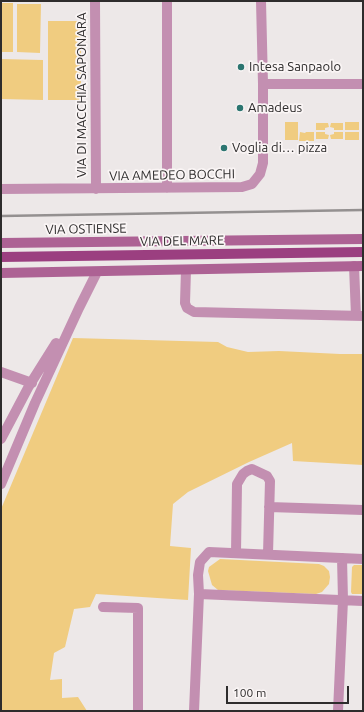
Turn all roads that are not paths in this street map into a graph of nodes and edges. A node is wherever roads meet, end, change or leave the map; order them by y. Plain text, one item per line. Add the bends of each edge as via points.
1 (95, 1) edge
2 (167, 1) edge
3 (262, 1) edge
4 (263, 84) junction
5 (363, 84) edge
6 (167, 188) junction
7 (96, 189) junction
8 (1, 190) edge
9 (363, 239) edge
10 (1, 242) edge
11 (363, 252) edge
12 (1, 257) edge
13 (359, 266) edge
14 (186, 270) junction
15 (97, 272) junction
16 (1, 273) edge
17 (78, 308) junction
18 (360, 316) edge
19 (1, 372) edge
20 (32, 383) junction
21 (1, 439) edge
22 (1, 484) edge
23 (269, 507) junction
24 (363, 510) edge
25 (236, 553) junction
26 (268, 554) junction
27 (342, 558) junction
28 (363, 559) edge
29 (199, 594) junction
30 (343, 600) junction
31 (363, 601) edge
32 (103, 607) dead end
33 (138, 711) edge
34 (194, 711) edge
35 (338, 711) edge

1 - 7 street, VIA DI MACCHIA SAPONARA
2 - 6 street
3 - 4 street, VIA AMEDEO BOCCHI
4 - 5 street
4 - 6 street, VIA AMEDEO BOCCHI via 263,162 255,182 242,188
6 - 7 street, VIA AMEDEO BOCCHI
7 - 8 street, VIA AMEDEO BOCCHI
9 - 10 main road, VIA OSTIENSE
11 - 12 main road, VIA DEL MARE
13 - 14 main road
13 - 18 street
14 - 15 main road
14 - 18 street via 185,303 191,311
15 - 16 main road
15 - 17 street
17 - 20 street
17 - 22 street
19 - 20 street
20 - 21 street
23 - 24 street
23 - 25 street via 270,481 267,476 257,471 247,470 238,484
23 - 26 street
25 - 26 street
25 - 29 street via 209,552 200,562
26 - 27 street
27 - 28 street
27 - 30 street
29 - 30 street
29 - 34 street
30 - 31 street
30 - 35 street
32 - 33 street via 138,608

